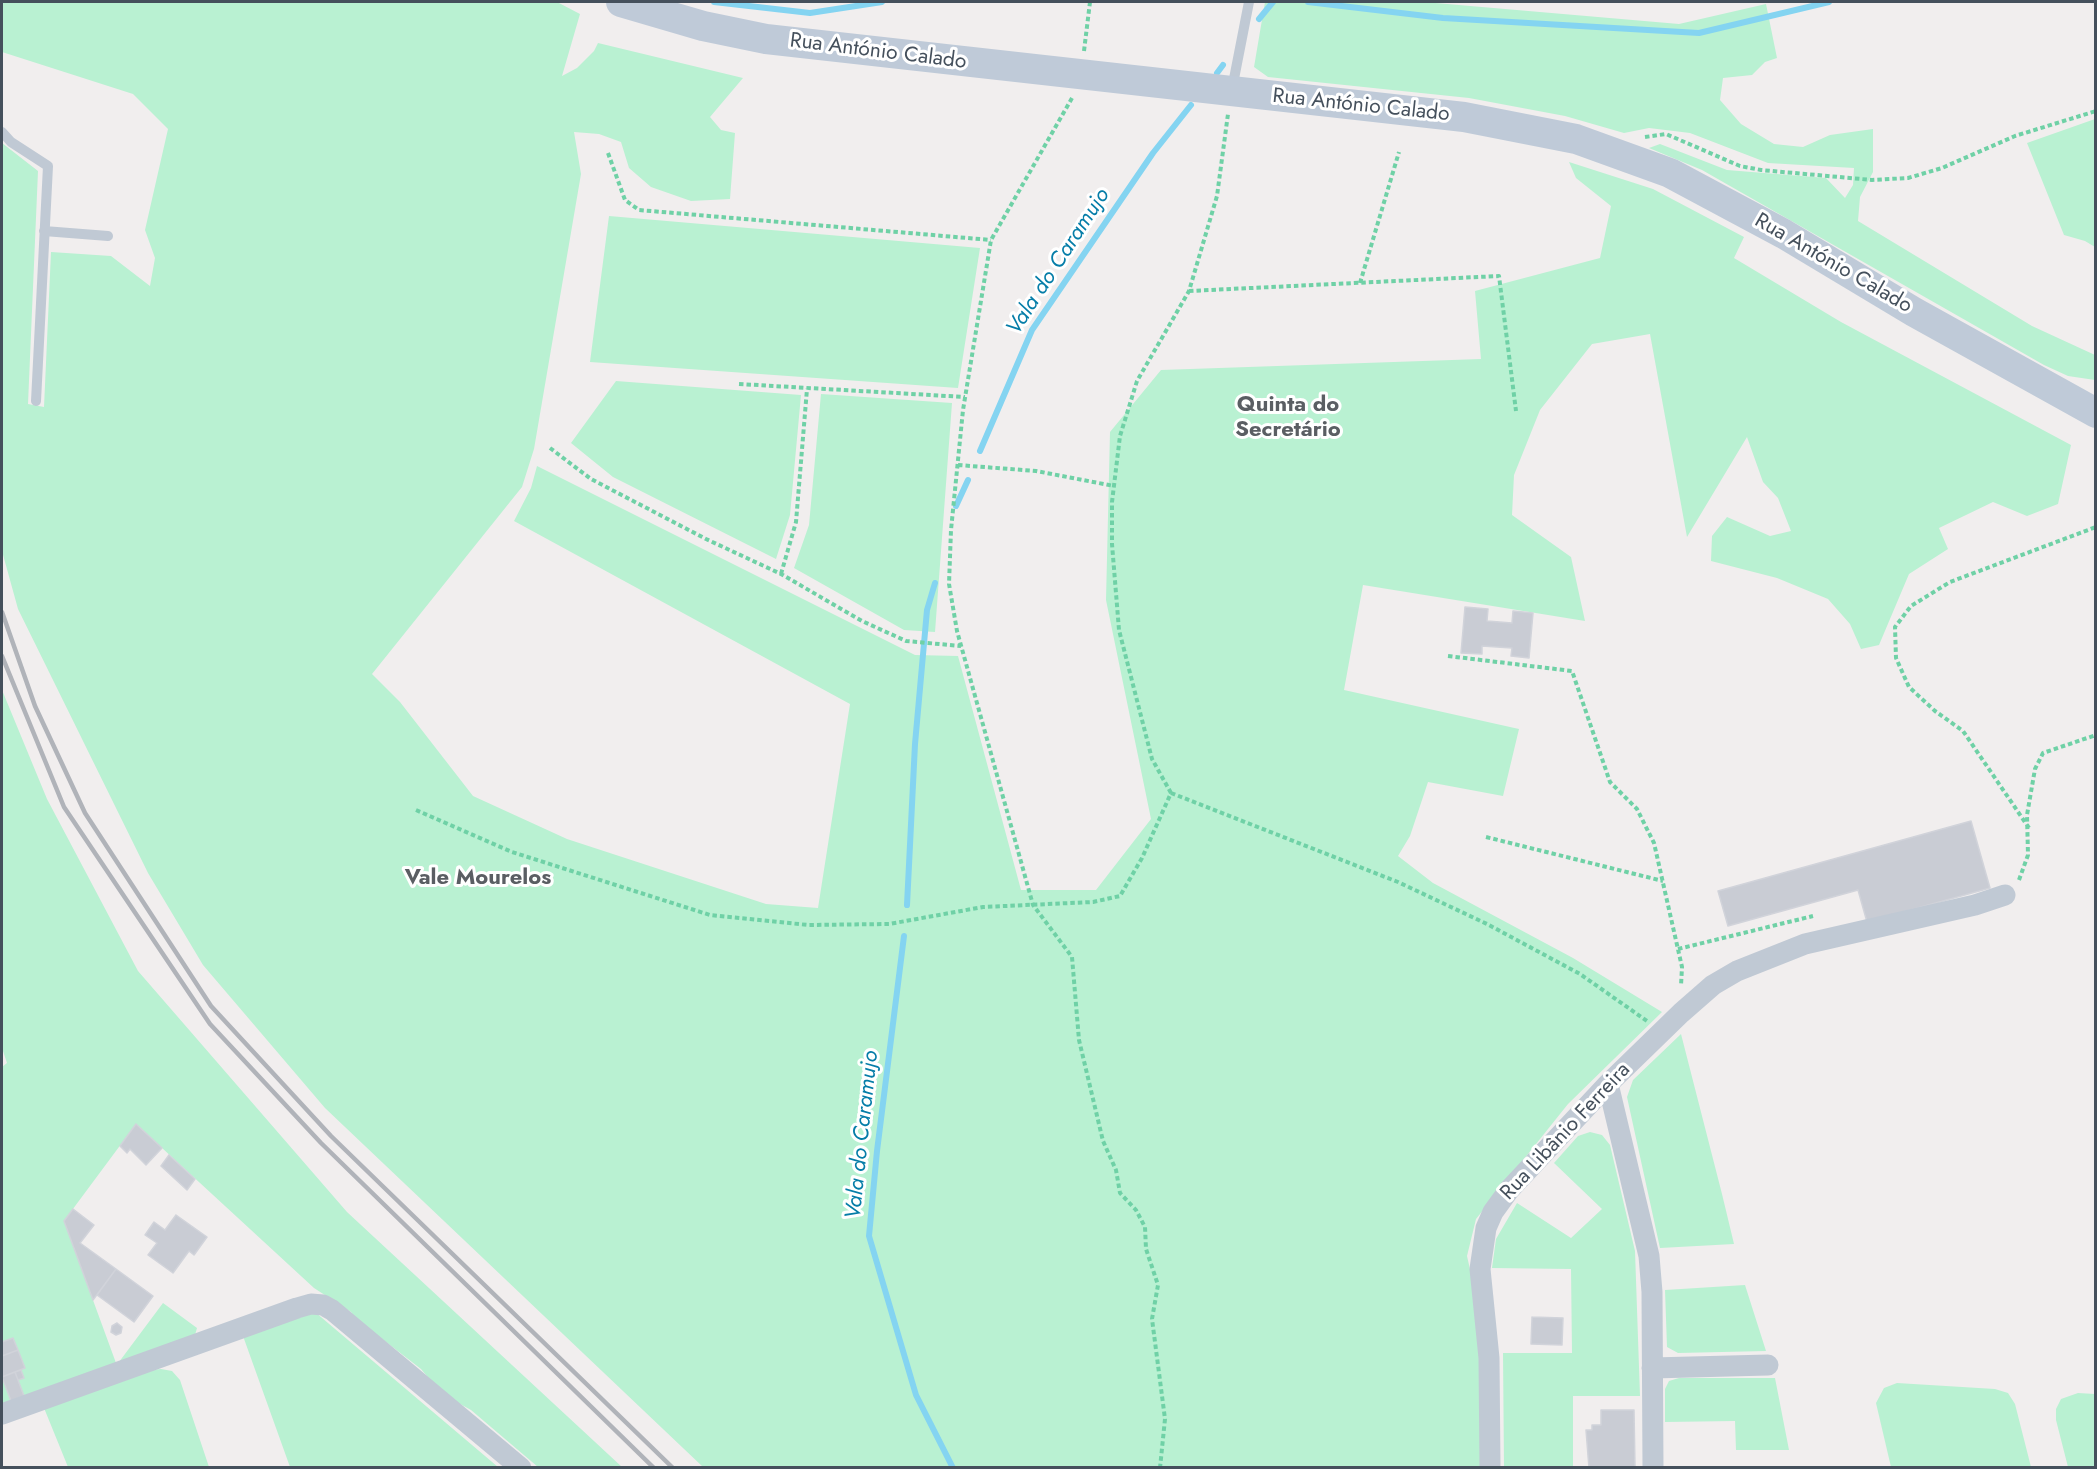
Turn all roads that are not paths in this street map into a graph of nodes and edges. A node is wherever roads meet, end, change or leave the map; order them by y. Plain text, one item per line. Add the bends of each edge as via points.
1 (621, 2) edge
2 (1249, 2) edge
3 (1231, 92) junction
4 (2, 132) edge
5 (45, 231) junction
6 (108, 236) dead end
7 (2046, 385) junction
8 (2096, 389) edge
9 (36, 401) dead end
10 (2096, 413) edge
11 (2005, 895) road end
12 (1608, 1084) junction
13 (1768, 1365) dead end
14 (1652, 1368) junction
15 (2, 1414) edge
16 (521, 1467) edge
17 (1490, 1467) edge
18 (1653, 1467) edge

1 - 3 street, Rua António Calado via 757,38
2 - 3 lane
3 - 7 street, Rua António Calado via 1464,117 1576,139 1670,173
4 - 5 lane via 48,166
5 - 6 lane
5 - 9 lane
7 - 8 street, Rua António Calado
7 - 10 street, Rua António Calado
11 - 12 street, Rua Libânio Ferreira via 1848,932 1767,957 1713,985
12 - 14 street via 1649,1256
12 - 17 street, Rua Libânio Ferreira via 1505,1195 1486,1228 1480,1269 1490,1358
13 - 14 street
14 - 18 street
15 - 16 street via 297,1308 323,1305

